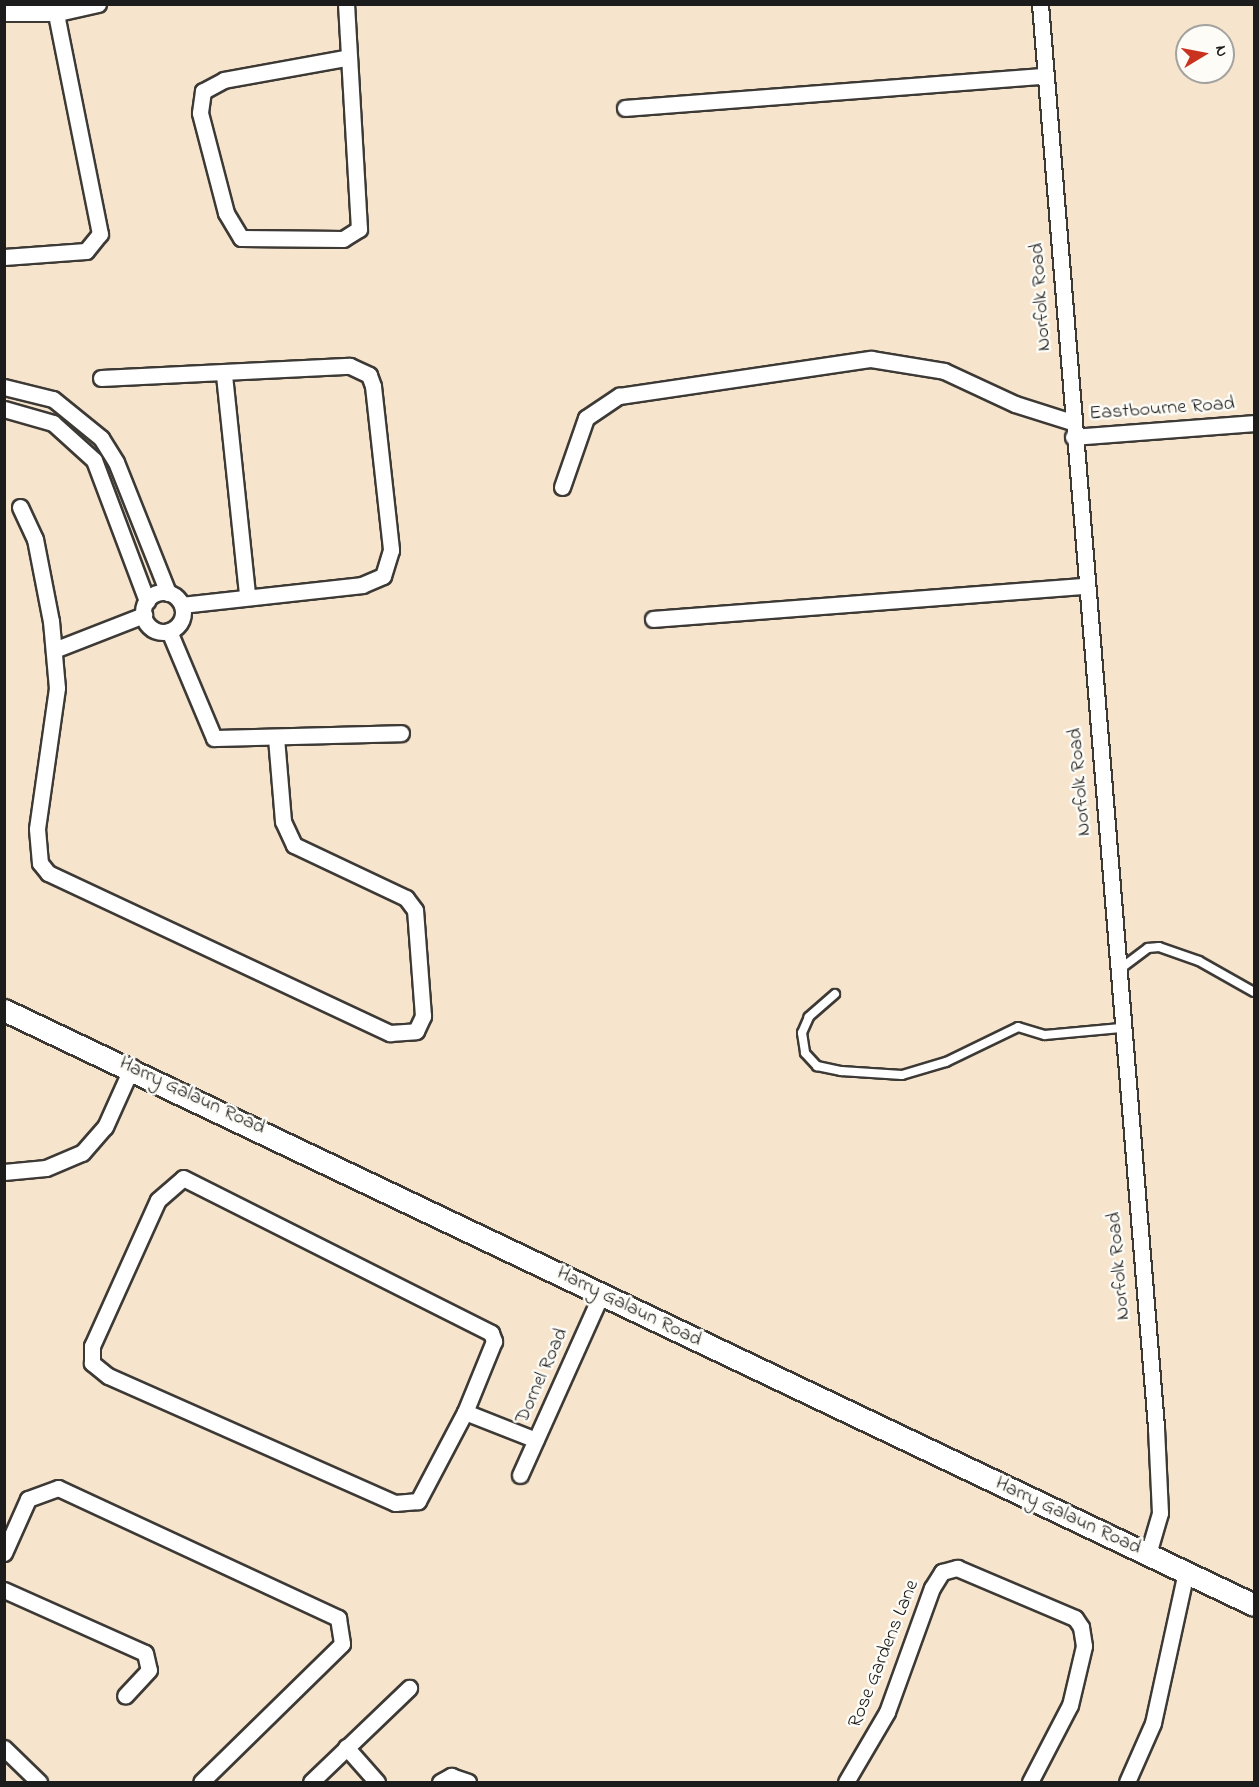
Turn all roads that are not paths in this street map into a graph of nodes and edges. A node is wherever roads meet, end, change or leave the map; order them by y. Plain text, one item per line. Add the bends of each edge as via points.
1 (98, 4) edge
2 (346, 4) edge
3 (1040, 4) edge
4 (56, 9) edge
5 (4, 13) edge
6 (345, 58) junction
7 (1045, 76) junction
8 (625, 108) dead end
9 (4, 257) edge
10 (224, 375) junction
11 (101, 378) dead end
12 (4, 387) edge
13 (4, 409) edge
14 (1254, 423) edge
15 (1073, 429) junction
16 (562, 487) dead end
17 (20, 507) dead end
18 (1085, 586) junction
19 (168, 593) junction
20 (247, 595) junction
21 (182, 605) junction
22 (145, 608) junction
23 (653, 619) dead end
24 (168, 631) junction
25 (54, 650) junction
26 (401, 733) dead end
27 (276, 738) junction
28 (1116, 972) junction
29 (1254, 992) edge
30 (835, 994) dead end
31 (4, 1010) edge
32 (1121, 1029) junction
33 (132, 1068) junction
34 (4, 1159) edge
35 (22, 1168) junction
36 (4, 1172) edge
37 (601, 1295) junction
38 (465, 1412) junction
39 (536, 1440) junction
40 (520, 1475) dead end
41 (4, 1553) edge
42 (1148, 1554) junction
43 (1185, 1572) junction
44 (4, 1590) edge
45 (1254, 1605) edge
46 (409, 1688) dead end
47 (125, 1696) dead end
48 (346, 1747) junction
49 (4, 1748) edge
50 (39, 1782) edge
51 (201, 1782) edge
52 (311, 1782) edge
53 (377, 1782) edge
54 (440, 1782) edge
55 (468, 1782) edge
56 (846, 1782) edge
57 (1030, 1782) edge
58 (1127, 1782) edge

1 - 4 street
2 - 6 street
3 - 7 street, Norfolk Road
4 - 5 street
4 - 9 street via 100,234 98,243 86,251
6 - 6 street via 224,80 203,92 200,113 226,213 241,238 343,239 356,234
7 - 8 street
7 - 15 street, Norfolk Road
10 - 11 street
10 - 20 street
10 - 20 street via 350,366 369,375 391,550 389,566 377,581
12 - 19 street via 53,399 101,438 116,462
13 - 22 street via 53,423 94,460
14 - 15 street, Eastbourne Road
15 - 16 street via 944,371 871,359 620,396 586,418
15 - 18 street, Norfolk Road
17 - 25 street via 35,539
18 - 23 street
18 - 28 street, Norfolk Road
19 - 21 street
19 - 22 street
20 - 21 street
21 - 24 street via 182,618
22 - 24 street via 155,630
22 - 25 street
24 - 27 street via 209,734 225,741
25 - 27 street via 57,688 35,848 48,873 390,1034 416,1030 423,1016 415,910 406,898 294,845 283,821
26 - 27 street
28 - 29 lane via 1142,951 1159,947 1199,961
28 - 32 street, Norfolk Road
30 - 32 lane via 809,1017 802,1033 805,1053 817,1066 841,1071 902,1075 946,1062 1018,1027 1045,1035
31 - 33 main road, Harry Galaun Road
32 - 42 street, Norfolk Road via 1160,1499
33 - 35 street via 105,1127 82,1153 46,1168
33 - 37 main road, Harry Galaun Road
34 - 35 street
35 - 36 street
37 - 39 street, Dornel Road
37 - 42 main road, Harry Galaun Road
38 - 38 street via 420,1498 400,1505 108,1376 90,1355 158,1200 183,1178 486,1328 494,1341
38 - 39 street
39 - 40 street, Dornel Road
41 - 51 street via 28,1499 58,1488 338,1618 342,1644
42 - 43 main road, Harry Galaun Road
43 - 45 main road, Harry Galaun Road
43 - 58 street via 1153,1723
44 - 47 street via 145,1653 149,1670
46 - 48 street
48 - 52 street
48 - 53 street
49 - 50 street
54 - 55 street via 451,1776
56 - 57 street, Rose Gardens Lane via 887,1712 932,1588 942,1572 957,1568 1075,1618 1082,1628 1084,1646 1070,1705

